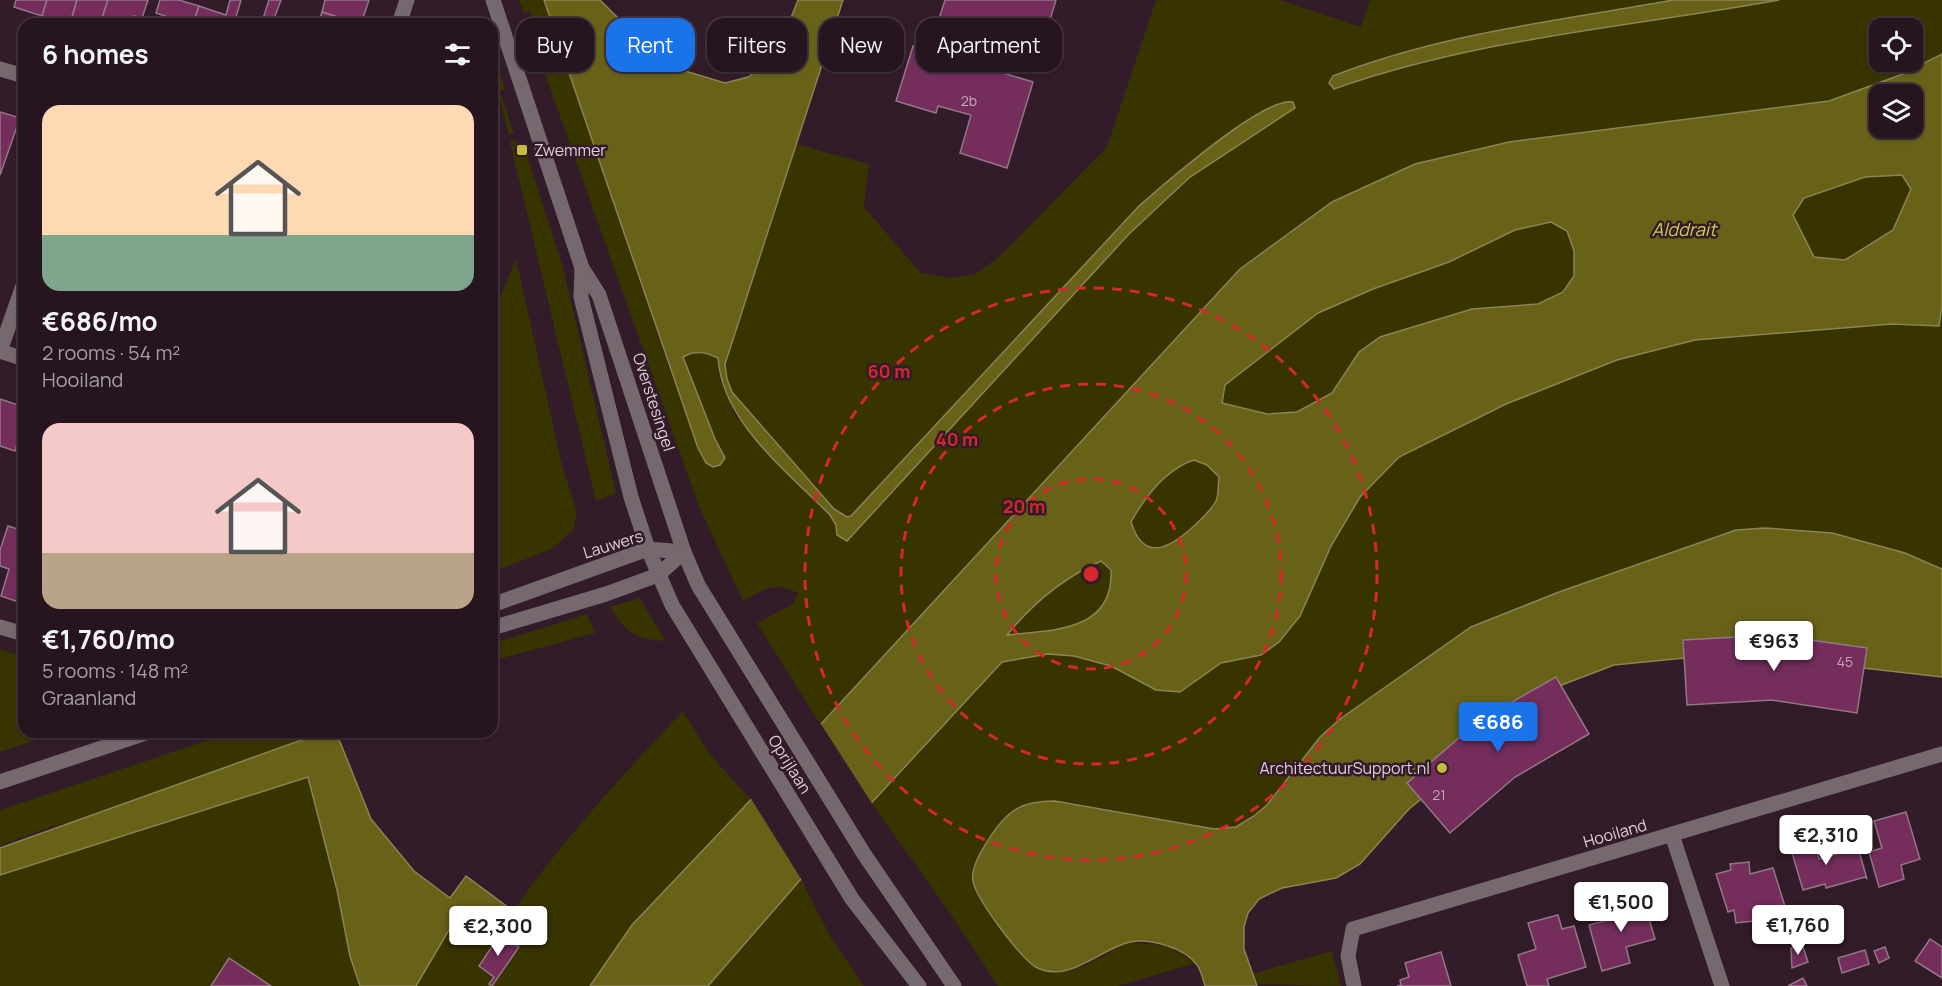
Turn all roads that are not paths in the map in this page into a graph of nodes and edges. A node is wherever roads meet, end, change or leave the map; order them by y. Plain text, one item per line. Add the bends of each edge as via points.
1 (407, 0) edge
2 (493, 0) edge
3 (401, 18) edge
4 (0, 69) edge
5 (18, 74) edge
6 (582, 268) junction
7 (18, 300) edge
8 (18, 357) edge
9 (648, 549) junction
10 (684, 552) junction
11 (658, 575) junction
12 (498, 602) edge
13 (498, 626) edge
14 (0, 627) edge
15 (18, 632) edge
16 (131, 738) edge
17 (1942, 754) edge
18 (0, 782) edge
19 (1672, 835) junction
20 (919, 986) edge
21 (954, 986) edge
22 (1354, 986) edge
23 (1722, 986) edge

1 - 3 street
2 - 6 street, Overstesingel
4 - 5 street
6 - 9 street, Overstesingel via 581,297 631,497
6 - 10 street, Overstesingel via 599,295
7 - 8 street via 0,351
9 - 10 street, Lauwers
9 - 11 street, Oprijlaan
9 - 12 street, Lauwers
10 - 11 street
10 - 21 street, Oprijlaan via 698,585 864,854
11 - 13 street
11 - 20 street, Oprijlaan via 694,643 852,899
14 - 15 street
16 - 18 street
17 - 19 street, Hooiland
19 - 22 street, Hooiland via 1353,929 1348,956
19 - 23 street

